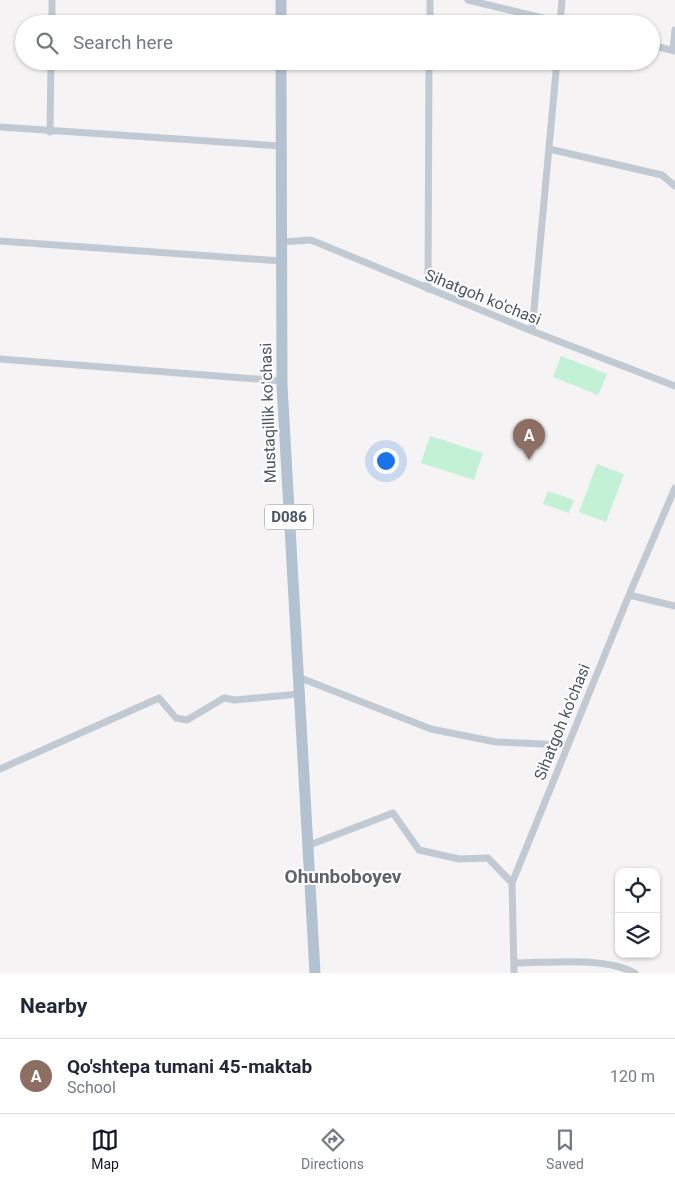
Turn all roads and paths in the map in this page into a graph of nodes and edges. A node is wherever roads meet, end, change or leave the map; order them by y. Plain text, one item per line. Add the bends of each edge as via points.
1 (52, 0) edge
2 (281, 0) edge
3 (430, 0) edge
4 (468, 0) edge
5 (562, 0) edge
6 (52, 15) edge
7 (281, 15) edge
8 (430, 15) edge
9 (529, 15) edge
10 (562, 15) edge
11 (675, 30) edge
12 (660, 47) edge
13 (674, 50) edge
14 (51, 70) edge
15 (281, 70) edge
16 (429, 70) edge
17 (556, 70) edge
18 (0, 127) edge
19 (50, 132) junction
20 (281, 146) junction
21 (549, 149) junction
22 (675, 186) edge
23 (0, 241) edge
24 (282, 242) junction
25 (281, 262) junction
26 (428, 290) junction
27 (532, 331) junction
28 (0, 359) edge
29 (282, 381) junction
30 (675, 386) edge
31 (675, 488) edge
32 (629, 595) junction
33 (675, 606) edge
34 (298, 677) junction
35 (299, 694) junction
36 (567, 745) junction
37 (0, 768) edge
38 (307, 846) junction
39 (512, 883) junction
40 (514, 963) junction
41 (315, 973) edge
42 (514, 973) edge
43 (635, 973) edge

1 - 6 street
2 - 7 main road
3 - 8 street
4 - 9 street
5 - 10 street
11 - 13 street
12 - 13 street
14 - 19 street
15 - 20 main road, Mustaqillik koʻchasi / D086
16 - 26 street
17 - 21 street
18 - 19 street
19 - 20 street
20 - 24 main road, Mustaqillik koʻchasi / D086
21 - 22 street via 662,175
21 - 27 street
23 - 25 street
24 - 25 main road, Mustaqillik koʻchasi / D086
24 - 26 street, Sihatgoh ko'chasi via 311,240
25 - 29 main road, Mustaqillik koʻchasi / D086
26 - 27 street, Sihatgoh ko'chasi
27 - 30 street, Sihatgoh ko'chasi
28 - 29 street
29 - 34 main road, Mustaqillik koʻchasi / D086
31 - 32 street, Sihatgoh ko'chasi
32 - 33 street
32 - 36 street, Sihatgoh ko'chasi
34 - 35 main road, Mustaqillik koʻchasi / D086
34 - 36 street via 431,729 496,742
35 - 37 street via 236,700 224,698 187,720 176,718 159,698
35 - 38 main road, Mustaqillik koʻchasi / D086
36 - 39 street, Sihatgoh ko'chasi
38 - 39 street via 393,813 419,850 459,859 488,858
38 - 41 main road, Mustaqillik koʻchasi / D086
39 - 40 street, Sihatgoh ko'chasi
40 - 42 street, Sihatgoh ko'chasi
40 - 43 street via 601,963 627,968

